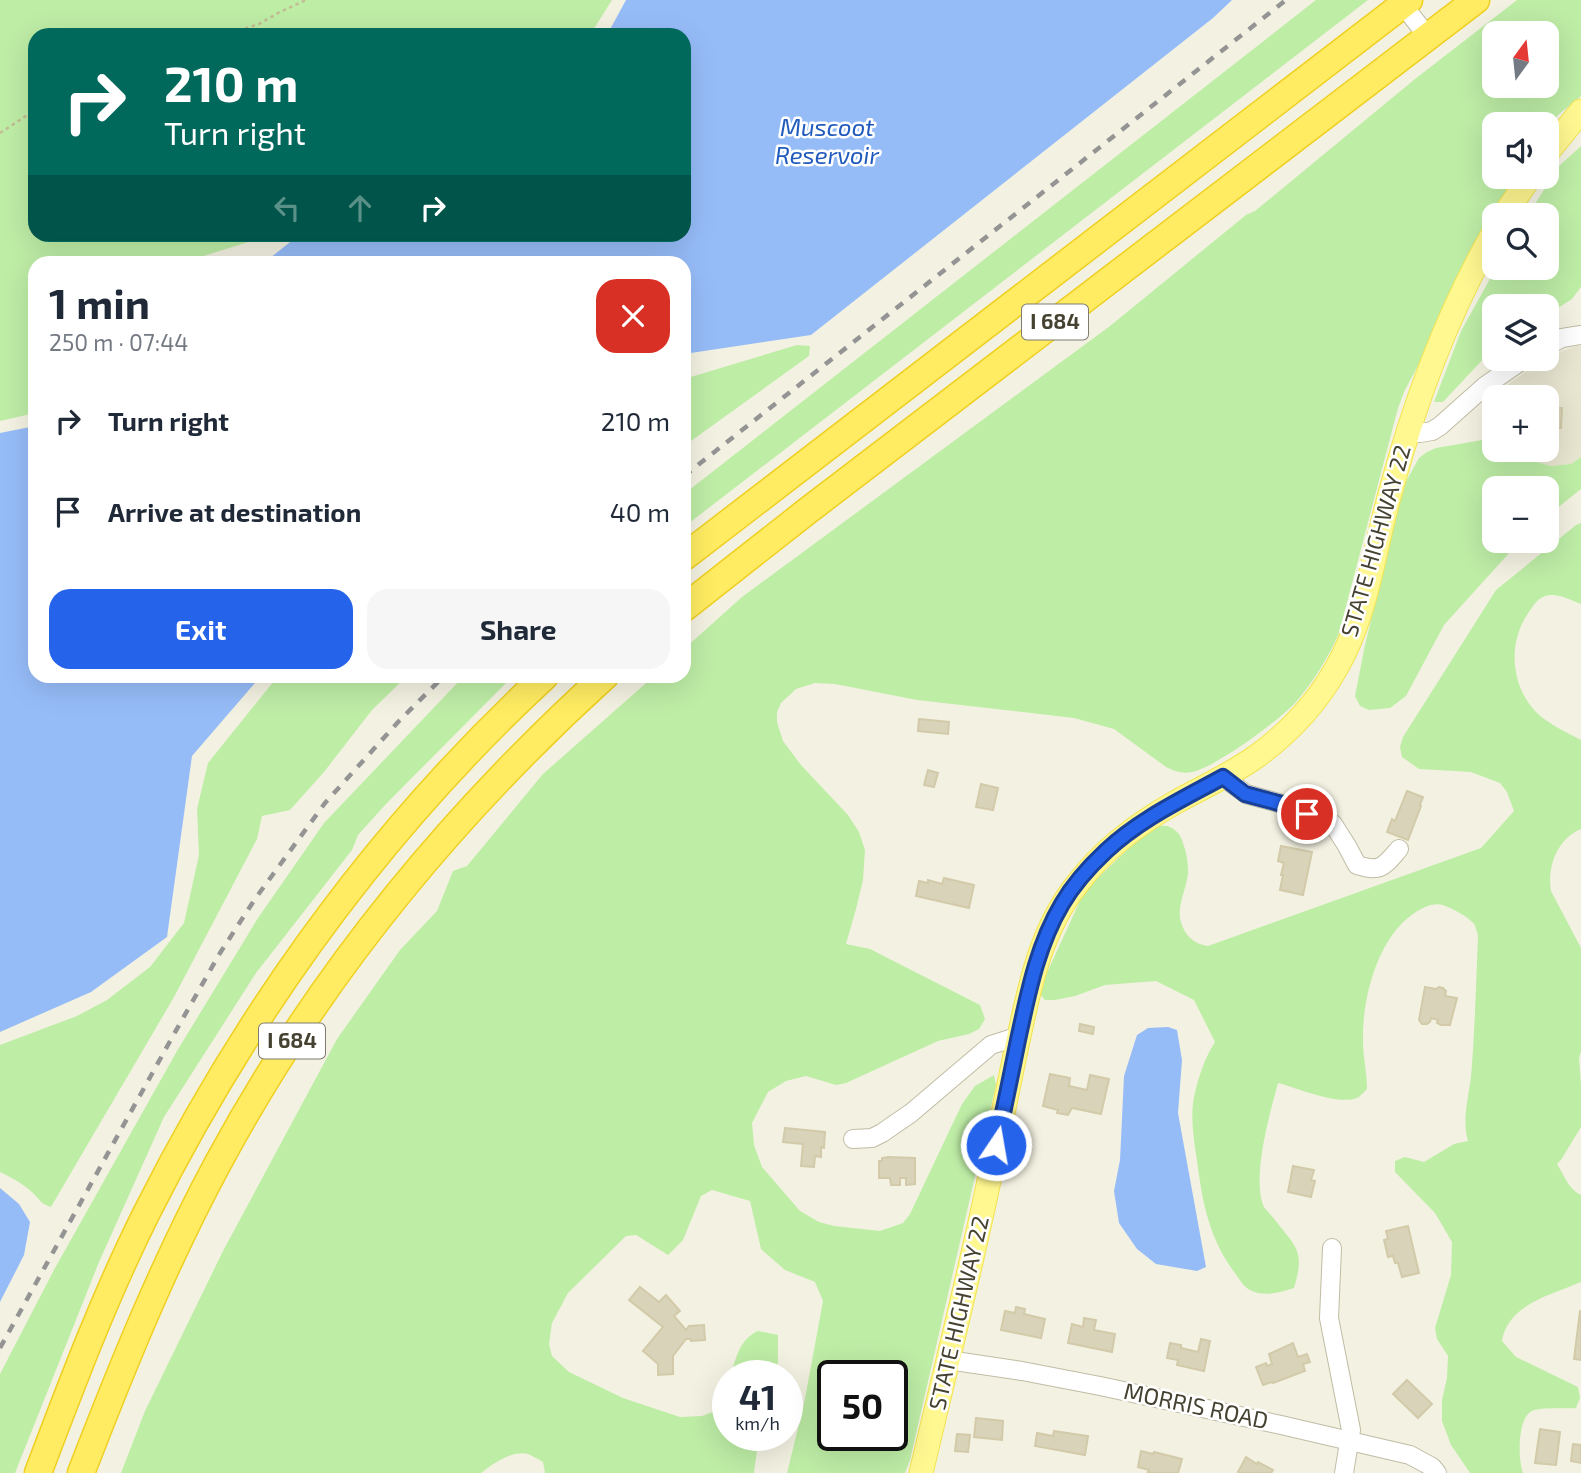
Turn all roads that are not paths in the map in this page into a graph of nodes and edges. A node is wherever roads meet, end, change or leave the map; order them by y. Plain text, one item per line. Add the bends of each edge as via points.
1 (1476, 0) edge
2 (1406, 2) edge
3 (1428, 37) junction
4 (1581, 111) edge
5 (1559, 138) edge
6 (1482, 255) edge
7 (1581, 335) edge
8 (1559, 340) edge
9 (1507, 371) edge
10 (1408, 431) junction
11 (691, 552) edge
12 (691, 603) edge
13 (538, 683) edge
14 (597, 683) edge
15 (1223, 777) junction
16 (1399, 849) dead end
17 (1019, 1036) junction
18 (853, 1139) dead end
19 (1332, 1248) dead end
20 (948, 1360) junction
21 (1348, 1441) junction
22 (38, 1473) edge
23 (81, 1473) edge
24 (921, 1473) edge
25 (1344, 1473) edge
26 (1437, 1473) edge

1 - 3 highway, I 684
2 - 3 street
2 - 11 highway, I 684
3 - 12 highway, I 684
4 - 5 main road
6 - 10 main road, STATE HIGHWAY 22 via 1448,326
7 - 8 street
9 - 10 street via 1432,431
10 - 15 main road, STATE HIGHWAY 22 via 1360,612 1340,662 1295,725
13 - 22 highway, I 684 via 470,750 361,873 260,1014 146,1214
14 - 23 highway, I 684 via 445,836 346,960 302,1026 219,1161 182,1232
15 - 16 street via 1245,794 1333,824 1357,865 1371,870 1384,866
15 - 17 main road, STATE HIGHWAY 22 via 1126,834 1077,883 1040,951
17 - 18 street via 990,1045 882,1133
17 - 20 main road, STATE HIGHWAY 22
19 - 21 street via 1329,1318 1351,1430
20 - 21 street, MORRIS ROAD via 1100,1386
20 - 24 main road, STATE HIGHWAY 22
21 - 25 street
21 - 26 street, MORRIS ROAD via 1410,1455

